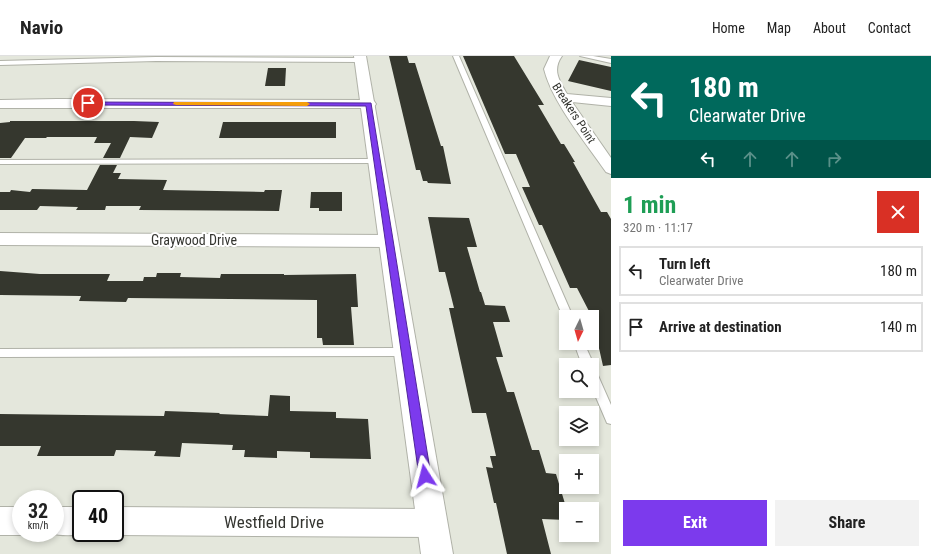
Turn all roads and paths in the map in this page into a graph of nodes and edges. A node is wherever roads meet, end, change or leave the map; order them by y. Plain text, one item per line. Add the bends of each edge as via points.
1 (456, 56) edge
2 (556, 56) edge
3 (583, 56) edge
4 (361, 58) edge
5 (611, 61) edge
6 (0, 63) edge
7 (562, 97) junction
8 (611, 102) edge
9 (0, 104) edge
10 (369, 104) junction
11 (376, 161) junction
12 (0, 162) edge
13 (611, 169) edge
14 (0, 239) edge
15 (388, 241) junction
16 (565, 310) edge
17 (406, 352) junction
18 (0, 353) edge
19 (599, 391) edge
20 (611, 419) edge
21 (0, 521) edge
22 (12, 521) edge
23 (124, 521) edge
24 (432, 523) junction
25 (437, 554) edge

1 - 16 lane
2 - 7 street, Breakers Point via 549,68
3 - 5 lane
4 - 6 lane
4 - 10 street
7 - 8 street
7 - 13 street, Breakers Point
9 - 10 street
10 - 11 street
11 - 12 lane
11 - 15 street
14 - 15 street, Graywood Drive
15 - 17 street
17 - 18 lane
17 - 24 street
19 - 20 lane
21 - 22 street
23 - 24 street, Westfield Drive
24 - 25 street

